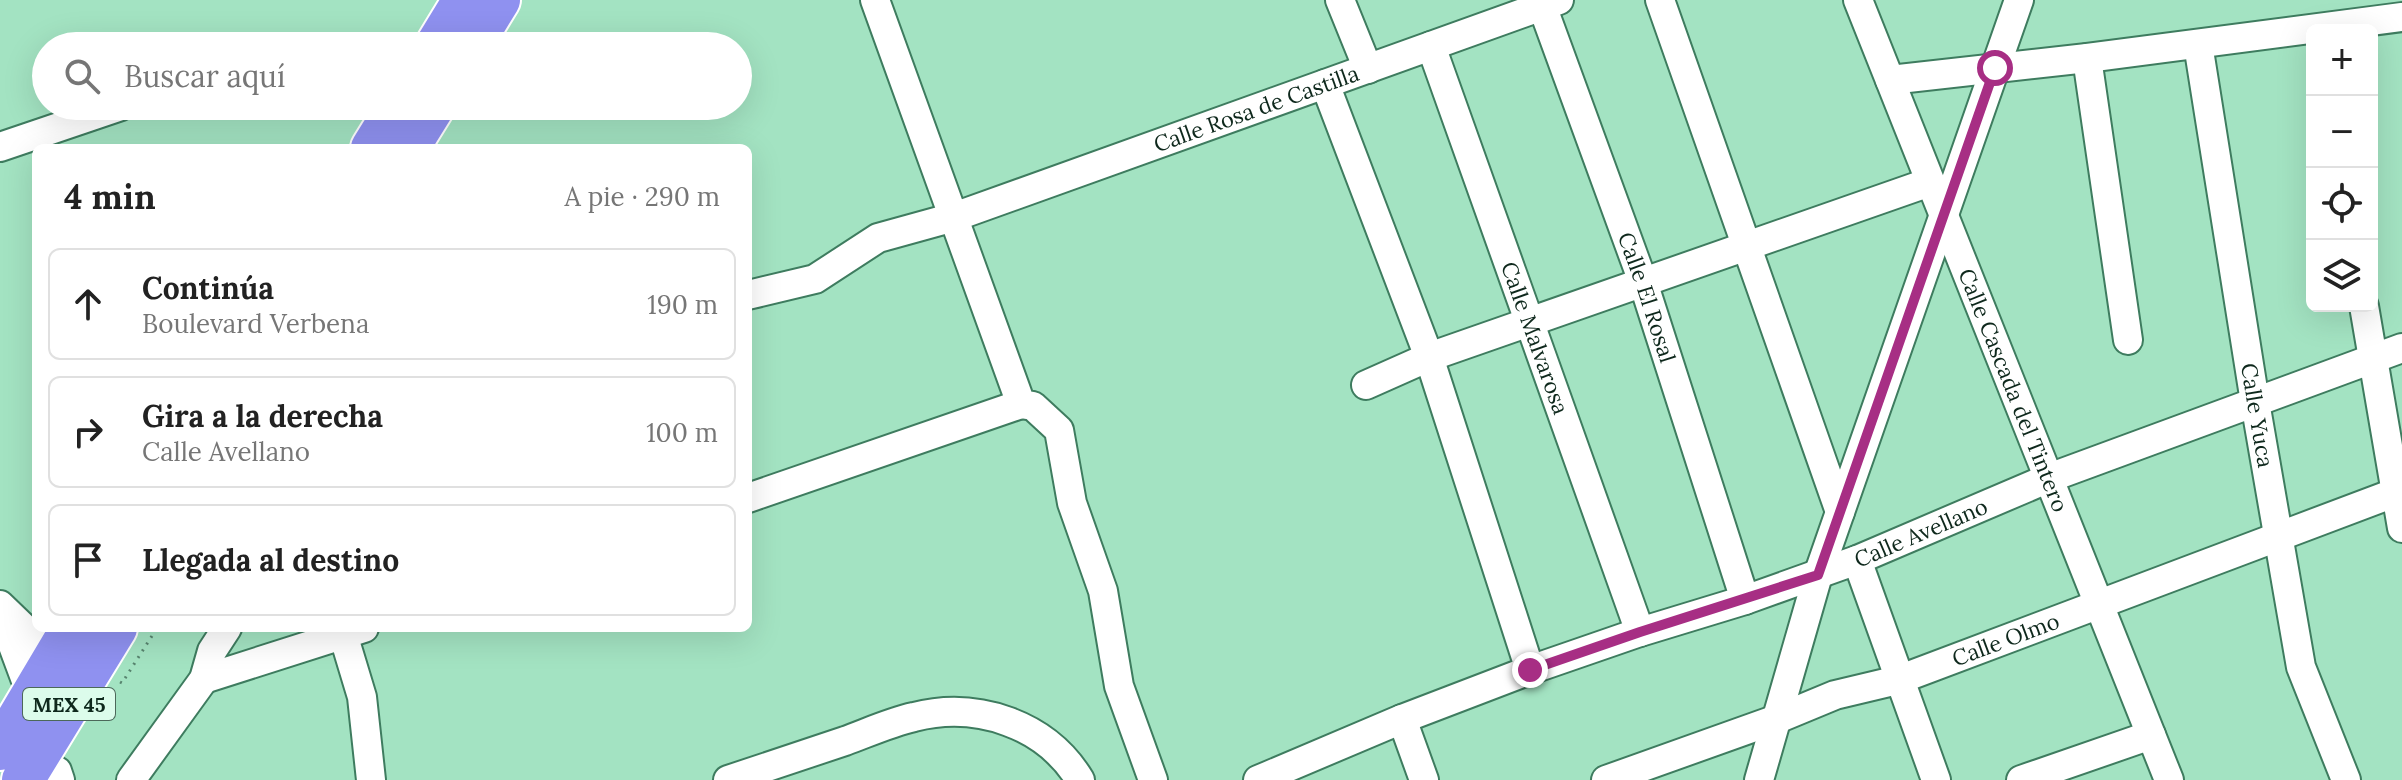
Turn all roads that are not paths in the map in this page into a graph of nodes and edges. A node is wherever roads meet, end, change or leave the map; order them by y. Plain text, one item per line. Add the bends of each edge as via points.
1 (464, 0) edge
2 (499, 0) edge
3 (875, 0) edge
4 (1340, 0) edge
5 (1660, 0) edge
6 (1858, 0) edge
7 (2019, 0) edge
8 (1547, 2) edge
9 (2402, 17) edge
10 (2352, 24) edge
11 (2306, 30) edge
12 (445, 32) edge
13 (480, 32) edge
14 (2198, 44) junction
15 (1431, 46) junction
16 (2087, 58) junction
17 (1995, 68) junction
18 (1368, 69) junction
19 (1890, 80) junction
20 (1325, 84) junction
21 (80, 120) edge
22 (389, 120) edge
23 (425, 120) edge
24 (374, 144) edge
25 (410, 144) edge
26 (0, 147) edge
27 (1930, 182) junction
28 (1944, 216) junction
29 (954, 217) junction
30 (1746, 246) junction
31 (1643, 282) junction
32 (752, 294) edge
33 (2365, 312) edge
34 (1530, 322) junction
35 (2128, 340) dead end
36 (2402, 348) edge
37 (1429, 357) junction
38 (2374, 358) junction
39 (1366, 385) dead end
40 (2255, 402) junction
41 (1021, 404) junction
42 (2049, 478) junction
43 (2399, 491) edge
44 (752, 497) edge
45 (1840, 512) junction
46 (2402, 528) edge
47 (2279, 536) junction
48 (1857, 560) junction
49 (1818, 575) junction
50 (1745, 600) junction
51 (2098, 604) junction
52 (0, 605) edge
53 (0, 611) edge
54 (114, 632) edge
55 (224, 632) edge
56 (351, 632) edge
57 (354, 632) edge
58 (1640, 632) junction
59 (50, 654) edge
60 (1530, 670) junction
61 (204, 679) junction
62 (1898, 680) junction
63 (1402, 719) junction
64 (1777, 719) junction
65 (2151, 735) junction
66 (0, 749) edge
67 (766, 775) edge
68 (47, 777) edge
69 (131, 780) edge
70 (371, 780) edge
71 (728, 780) edge
72 (1080, 780) edge
73 (1153, 780) edge
74 (1258, 780) edge
75 (1424, 780) edge
76 (1606, 780) edge
77 (1759, 780) edge
78 (1936, 780) edge
79 (2021, 780) edge
80 (2169, 780) edge
81 (2346, 780) edge

1 - 12 highway
2 - 13 highway
3 - 29 street
4 - 18 street
5 - 30 street
6 - 19 street, Calle Cascada del Tintero
7 - 17 street
8 - 15 street, Calle Rosa de Castilla
8 - 31 street, Calle El Rosal
9 - 10 street
11 - 14 street
14 - 16 street
14 - 40 street, Calle Yuca
15 - 18 street, Calle Rosa de Castilla
15 - 34 street, Calle Malvarosa
16 - 17 street
16 - 35 street
17 - 19 street
17 - 28 street
18 - 20 street, Calle Rosa de Castilla
19 - 27 street, Calle Cascada del Tintero
20 - 29 street, Calle Rosa de Castilla
20 - 37 street
21 - 26 street
22 - 24 highway
23 - 25 highway
27 - 28 street, Calle Cascada del Tintero
27 - 30 street
28 - 42 street, Calle Cascada del Tintero
28 - 45 street
29 - 32 street, Calle Rosa de Castilla via 878,238 815,279
29 - 41 street
30 - 31 street
30 - 45 street
31 - 34 street
31 - 50 street, Calle El Rosal
33 - 38 street
34 - 37 street
34 - 58 street, Calle Malvarosa
36 - 38 street, Calle Avellano
37 - 39 street
37 - 60 street
38 - 40 street, Calle Avellano
38 - 43 street
40 - 42 street, Calle Avellano
40 - 47 street, Calle Yuca
41 - 44 street
41 - 73 street via 1033,406 1059,430 1072,503 1103,591 1119,686
42 - 48 street, Calle Avellano
42 - 51 street, Calle Cascada del Tintero
43 - 46 street
43 - 47 street, Calle Olmo
45 - 49 street
47 - 51 street, Calle Olmo
47 - 81 street, Calle Yuca via 2301,667
48 - 49 street, Calle Avellano
48 - 62 street
49 - 50 street, Calle Avellano
49 - 64 street
50 - 58 street, Calle Avellano
51 - 62 street, Calle Olmo
51 - 65 street, Calle Cascada del Tintero
52 - 59 street
53 - 59 street
54 - 68 highway, MEX 45
55 - 61 street
56 - 61 street
57 - 70 street
58 - 60 street, Calle Avellano
59 - 66 highway, MEX 45
60 - 63 street, Calle Avellano
61 - 69 street
62 - 64 street, Calle Olmo via 1835,695
62 - 78 street
63 - 74 street, Calle Avellano
63 - 75 street
64 - 76 street, Calle Olmo
64 - 77 street
65 - 79 street
65 - 80 street, Calle Cascada del Tintero
67 - 71 street
67 - 72 street via 914,717 949,711 984,714 1018,725 1048,743

